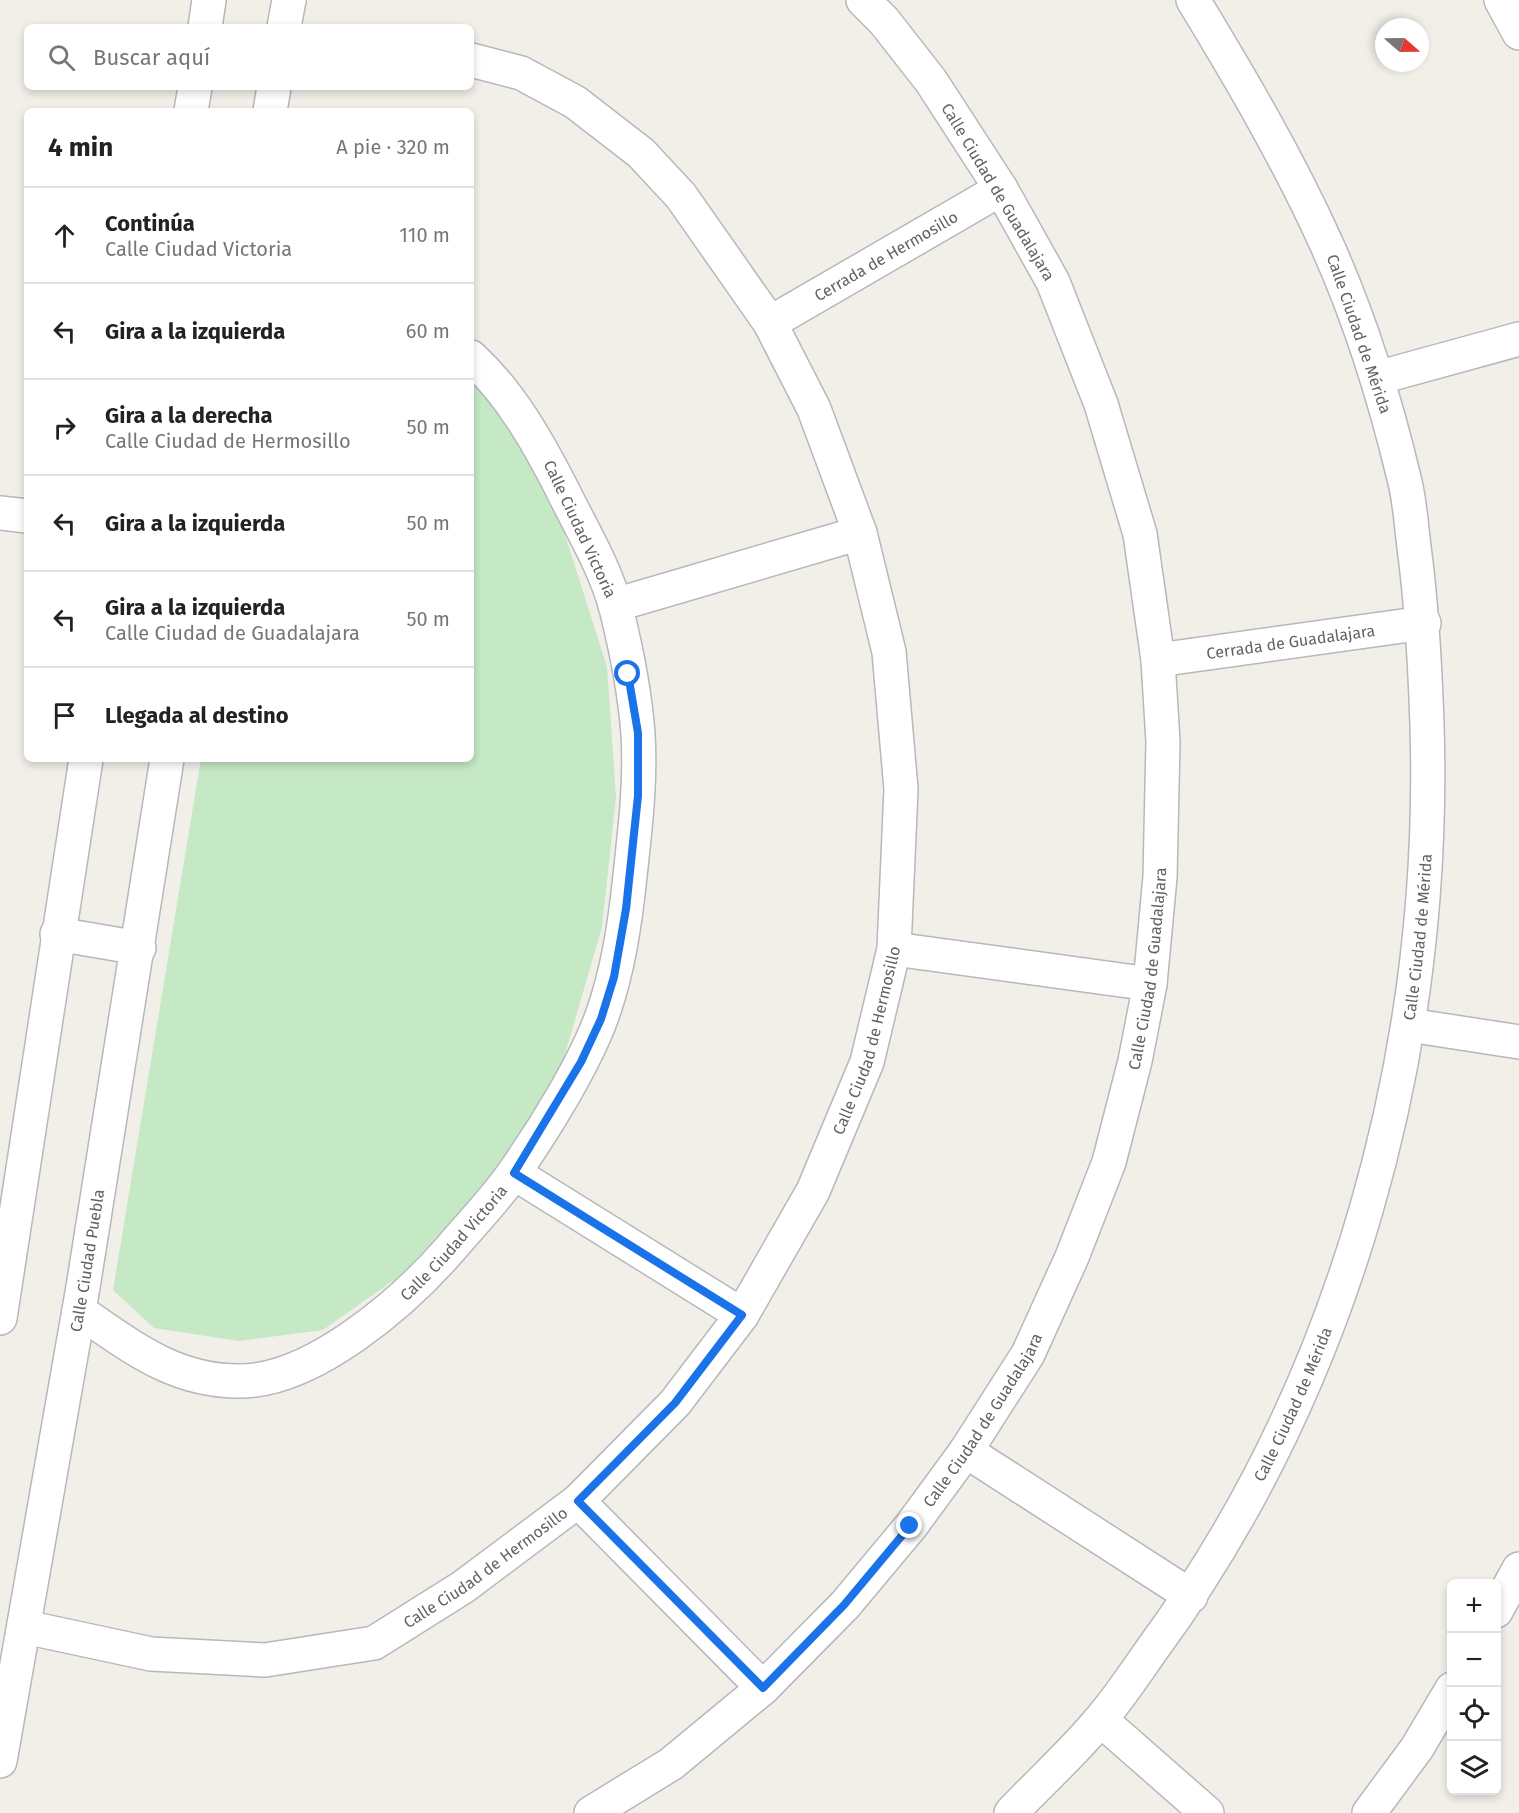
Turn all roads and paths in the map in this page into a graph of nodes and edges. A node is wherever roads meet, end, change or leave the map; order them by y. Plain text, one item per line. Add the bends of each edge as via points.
1 (209, 0) edge
2 (289, 0) edge
3 (863, 0) edge
4 (1193, 0) edge
5 (1501, 0) edge
6 (205, 24) edge
7 (285, 24) edge
8 (1519, 33) edge
9 (474, 61) edge
10 (194, 90) edge
11 (274, 90) edge
12 (192, 108) edge
13 (270, 108) edge
14 (1001, 189) junction
15 (770, 324) junction
16 (1519, 339) edge
17 (474, 360) edge
18 (1377, 378) junction
19 (0, 513) edge
20 (24, 516) edge
21 (860, 533) junction
22 (615, 605) junction
23 (1424, 623) junction
24 (1158, 660) junction
25 (86, 762) edge
26 (167, 762) edge
27 (57, 934) junction
28 (139, 948) junction
29 (894, 950) junction
30 (1150, 984) junction
31 (1409, 1025) junction
32 (1519, 1042) edge
33 (514, 1173) junction
34 (79, 1311) junction
35 (742, 1315) junction
36 (0, 1318) edge
37 (966, 1451) junction
38 (578, 1501) junction
39 (1519, 1569) edge
40 (1191, 1596) junction
41 (1501, 1603) edge
42 (25, 1627) junction
43 (763, 1688) junction
44 (1447, 1697) edge
45 (1101, 1720) junction
46 (0, 1761) edge
47 (591, 1813) edge
48 (1011, 1813) edge
49 (1207, 1813) edge
50 (1369, 1813) edge

1 - 6 street
2 - 7 street
3 - 14 street, Calle Ciudad de Guadalajara via 931,81
4 - 18 street, Calle Ciudad de Mérida via 1261,113 1327,245
5 - 8 street
9 - 15 street, Calle Ciudad de Hermosillo via 521,73 575,102 640,153 681,196
10 - 12 street
11 - 13 street
14 - 15 street, Cerrada de Hermosillo
14 - 24 street, Calle Ciudad de Guadalajara via 1053,282 1101,404 1140,534
15 - 21 street, Calle Ciudad de Hermosillo via 814,409
16 - 18 street
17 - 22 street, Calle Ciudad Victoria via 496,380 541,448
18 - 23 street, Calle Ciudad de Mérida via 1406,484
19 - 20 street
21 - 22 street
21 - 29 street, Calle Ciudad de Hermosillo via 889,652 901,789
22 - 33 street, Calle Ciudad Victoria via 638,733 638,796 614,977 601,1019 581,1062
23 - 24 street, Cerrada de Guadalajara
23 - 31 street, Calle Ciudad de Mérida via 1428,774 1421,926
24 - 30 street, Calle Ciudad de Guadalajara via 1163,742 1161,866
25 - 27 street
26 - 28 street, Calle Ciudad Puebla
27 - 28 street
27 - 36 street
28 - 34 street, Calle Ciudad Puebla
29 - 30 street
29 - 35 street, Calle Ciudad de Hermosillo via 867,1062 813,1191
30 - 37 street, Calle Ciudad de Guadalajara via 1135,1061 1108,1162 1072,1257 1028,1354
31 - 32 street
31 - 40 street, Calle Ciudad de Mérida via 1375,1182 1322,1337 1261,1475
33 - 34 street, Calle Ciudad Victoria via 422,1282 351,1338 295,1370 242,1382 188,1376 139,1351
33 - 35 street
34 - 42 street, Calle Ciudad Puebla
35 - 38 street, Calle Ciudad de Hermosillo via 675,1403
37 - 40 street
37 - 43 street, Calle Ciudad de Guadalajara via 844,1605
38 - 42 street, Calle Ciudad de Hermosillo via 463,1587 374,1643 266,1660 151,1654
38 - 43 street
39 - 41 street
40 - 45 street, Calle Ciudad de Mérida
42 - 46 street, Calle Ciudad Puebla
43 - 47 street, Calle Ciudad de Guadalajara via 671,1764
44 - 50 street via 1417,1748
45 - 48 street, Calle Ciudad de Mérida
45 - 49 street

